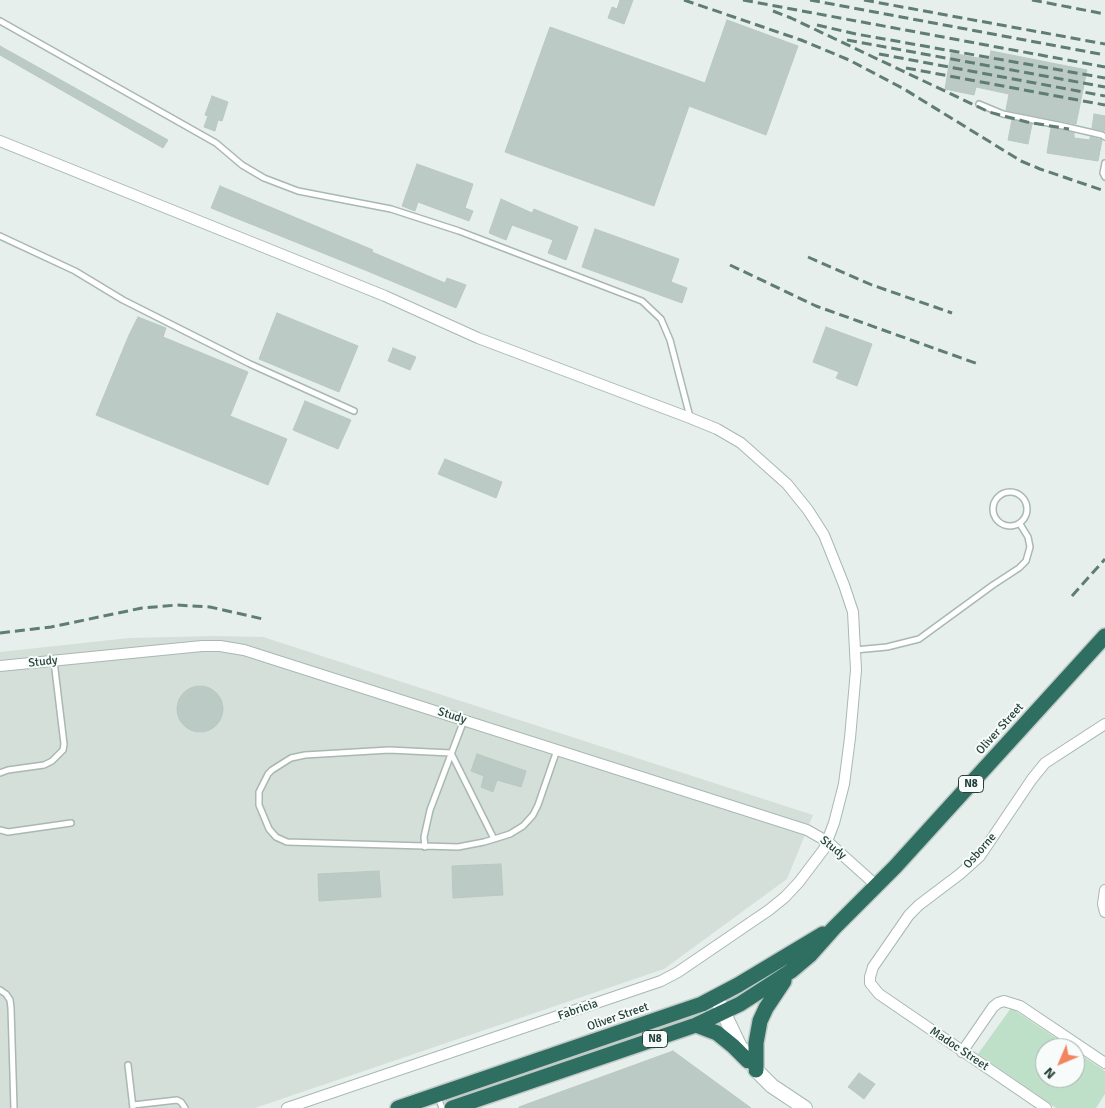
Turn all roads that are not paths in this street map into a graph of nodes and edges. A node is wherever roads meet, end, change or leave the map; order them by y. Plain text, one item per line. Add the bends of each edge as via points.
1 (0, 21) edge
2 (979, 104) dead end
3 (1105, 137) edge
4 (0, 141) edge
5 (1105, 163) edge
6 (1105, 177) edge
7 (0, 236) edge
8 (354, 411) dead end
9 (690, 418) junction
10 (1020, 524) junction
11 (1105, 636) edge
12 (855, 650) junction
13 (54, 661) junction
14 (0, 666) edge
15 (464, 720) junction
16 (1105, 724) edge
17 (557, 750) junction
18 (451, 753) junction
19 (0, 773) edge
20 (71, 823) dead end
21 (0, 830) edge
22 (494, 839) junction
23 (828, 842) junction
24 (425, 847) junction
25 (877, 886) junction
26 (1105, 890) edge
27 (1105, 912) edge
28 (834, 928) junction
29 (791, 972) junction
30 (873, 987) joint
31 (0, 990) edge
32 (716, 997) junction
33 (724, 1012) junction
34 (696, 1025) junction
35 (962, 1052) junction
36 (1105, 1063) edge
37 (128, 1065) dead end
38 (752, 1065) junction
39 (444, 1102) edge
40 (133, 1107) edge
41 (14, 1108) edge
42 (185, 1108) edge
43 (287, 1108) edge
44 (398, 1108) edge
45 (805, 1108) edge
46 (1046, 1108) edge

1 - 9 lane via 216,142 242,165 264,178 298,191 391,209 459,231 642,301 661,319 670,340
2 - 3 lane via 1003,114
4 - 9 street, Fabricia via 385,296 478,338
5 - 6 lane
7 - 8 lane via 75,271 123,300 250,364
9 - 12 street, Fabricia via 741,443 787,484 808,510 824,536 844,585 853,612
10 - 10 lane via 1003,525 995,517 995,500 1004,493 1015,492 1024,498 1028,509
10 - 12 lane via 1030,547 1020,568 919,639
11 - 25 highway, Oliver Street / N8
12 - 23 street, Fabricia via 855,688 847,762 840,803
13 - 14 street, Study
13 - 15 street, Study via 220,646 244,650
13 - 19 lane via 63,750 44,765
15 - 17 street, Study
15 - 18 lane
16 - 30 street, Osborne via 1045,763 980,856 909,915 873,966 870,977
17 - 22 lane via 533,816 524,826
17 - 23 street, Study via 807,830
18 - 22 lane
18 - 24 lane via 430,810
18 - 24 lane via 389,750 305,755 278,765 268,774 259,792 259,805 269,830 276,838 287,842
20 - 21 lane via 8,832
22 - 24 lane via 458,847
23 - 25 street, Study
23 - 43 street, Fabricia via 813,865 777,904 670,976
25 - 28 highway, Oliver Street / N8
26 - 27 street
28 - 29 highway, Oliver Street / N8
28 - 32 highway, Oliver Street / N8
29 - 33 highway, Oliver Street / N8
29 - 38 highway via 760,1021
30 - 35 street, Madoc Street
31 - 41 lane via 10,1000 11,1008
32 - 33 street
32 - 39 highway, Oliver Street / N8
33 - 34 highway, Oliver Street / N8
33 - 38 street
34 - 38 highway via 717,1033
34 - 39 highway, Oliver Street / N8
35 - 36 street via 993,1007 1009,1002 1020,1006
35 - 46 street, Madoc Street
37 - 40 lane
38 - 45 street via 772,1086
39 - 44 highway, Oliver Street / N8
40 - 42 lane via 177,1100

